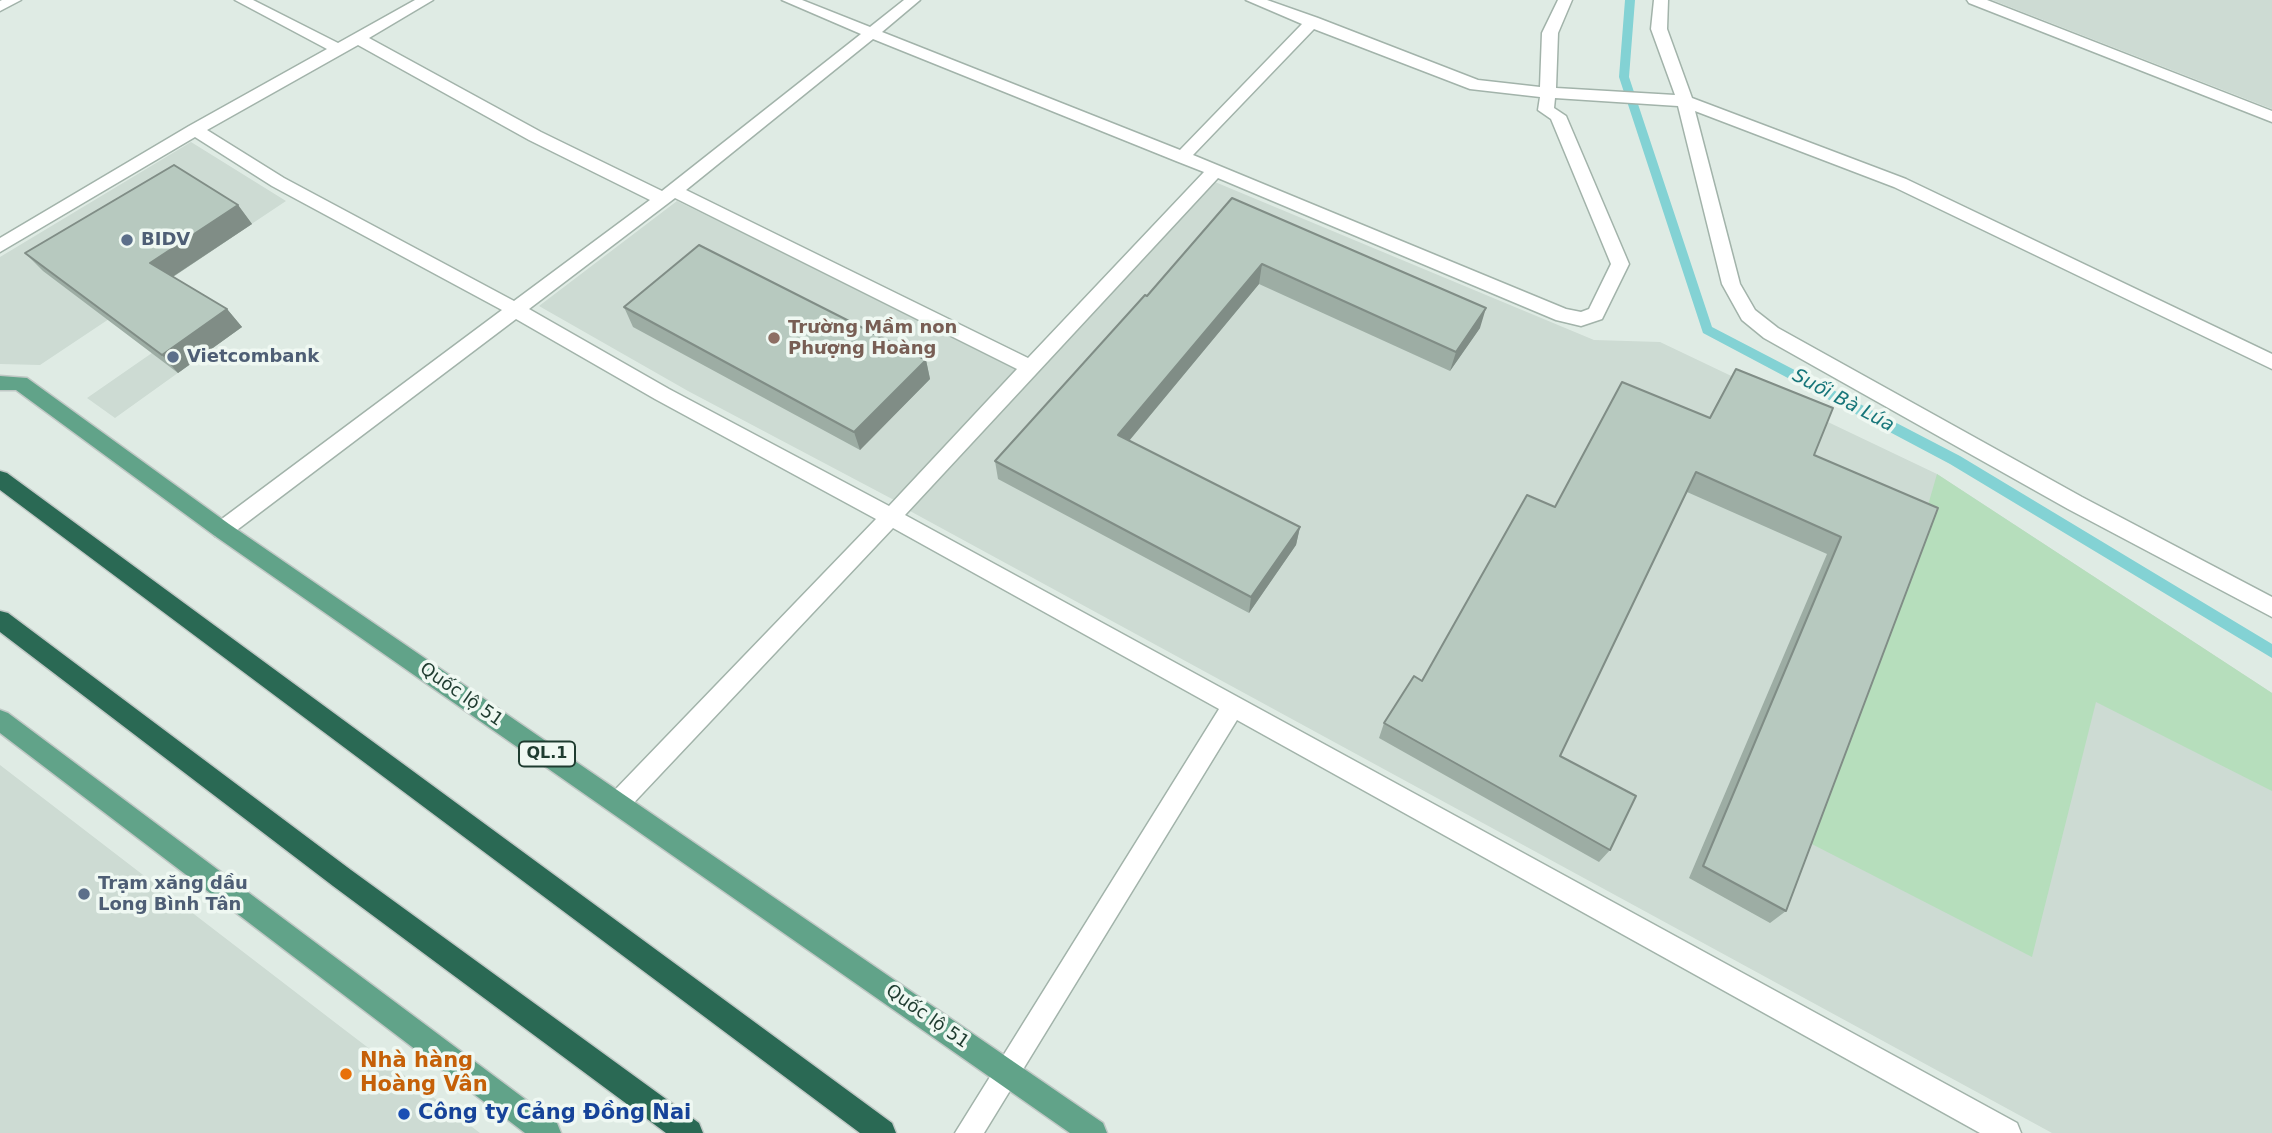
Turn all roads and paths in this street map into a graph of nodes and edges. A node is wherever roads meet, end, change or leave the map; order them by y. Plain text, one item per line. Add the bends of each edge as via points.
1 (14, 0) edge
2 (242, 0) edge
3 (426, 0) edge
4 (789, 0) edge
5 (913, 0) edge
6 (1253, 0) edge
7 (1565, 0) edge
8 (1661, 0) edge
9 (1974, 0) edge
10 (0, 7) edge
11 (1313, 22) junction
12 (871, 34) junction
13 (357, 38) junction
14 (338, 49) junction
15 (1548, 93) junction
16 (1685, 101) junction
17 (2272, 117) edge
18 (195, 130) junction
19 (1182, 157) junction
20 (1215, 170) junction
21 (668, 195) junction
22 (0, 246) edge
23 (516, 310) junction
24 (2272, 362) edge
25 (1031, 368) junction
26 (0, 383) edge
27 (0, 479) edge
28 (891, 517) junction
29 (222, 530) junction
30 (2272, 608) edge
31 (0, 620) edge
32 (1233, 706) junction
33 (0, 720) edge
34 (618, 803) junction
35 (1006, 1072) junction
36 (547, 1133) edge
37 (689, 1133) edge
38 (883, 1133) edge
39 (969, 1133) edge
40 (1093, 1133) edge
41 (2007, 1133) edge

1 - 10 street
2 - 14 street
3 - 13 street
4 - 12 street
5 - 12 street
6 - 11 street
7 - 15 street via 1550,33
8 - 16 street via 1659,29
9 - 17 street
11 - 15 street via 1476,85
11 - 19 street
12 - 19 street
12 - 21 street
13 - 14 street
13 - 21 street via 535,136
14 - 18 street
15 - 16 street
15 - 20 street via 1546,110 1558,116 1620,264 1595,314 1581,319 1524,300
16 - 24 street via 1900,183
16 - 30 street via 1731,284 1748,315 1771,333
18 - 22 street
18 - 23 street via 278,182
19 - 20 street
20 - 25 street
21 - 23 street
21 - 25 street
23 - 28 street
23 - 29 street
25 - 28 street
26 - 29 main road, Quốc lộ 51 / QL.1 via 20,383
27 - 38 highway
28 - 32 street
28 - 34 street
29 - 34 main road, Quốc lộ 51 / QL.1
31 - 37 highway
32 - 35 street
32 - 41 street
33 - 36 main road
34 - 35 main road, Quốc lộ 51 / QL.1
35 - 39 street
35 - 40 main road, Quốc lộ 51 / QL.1

